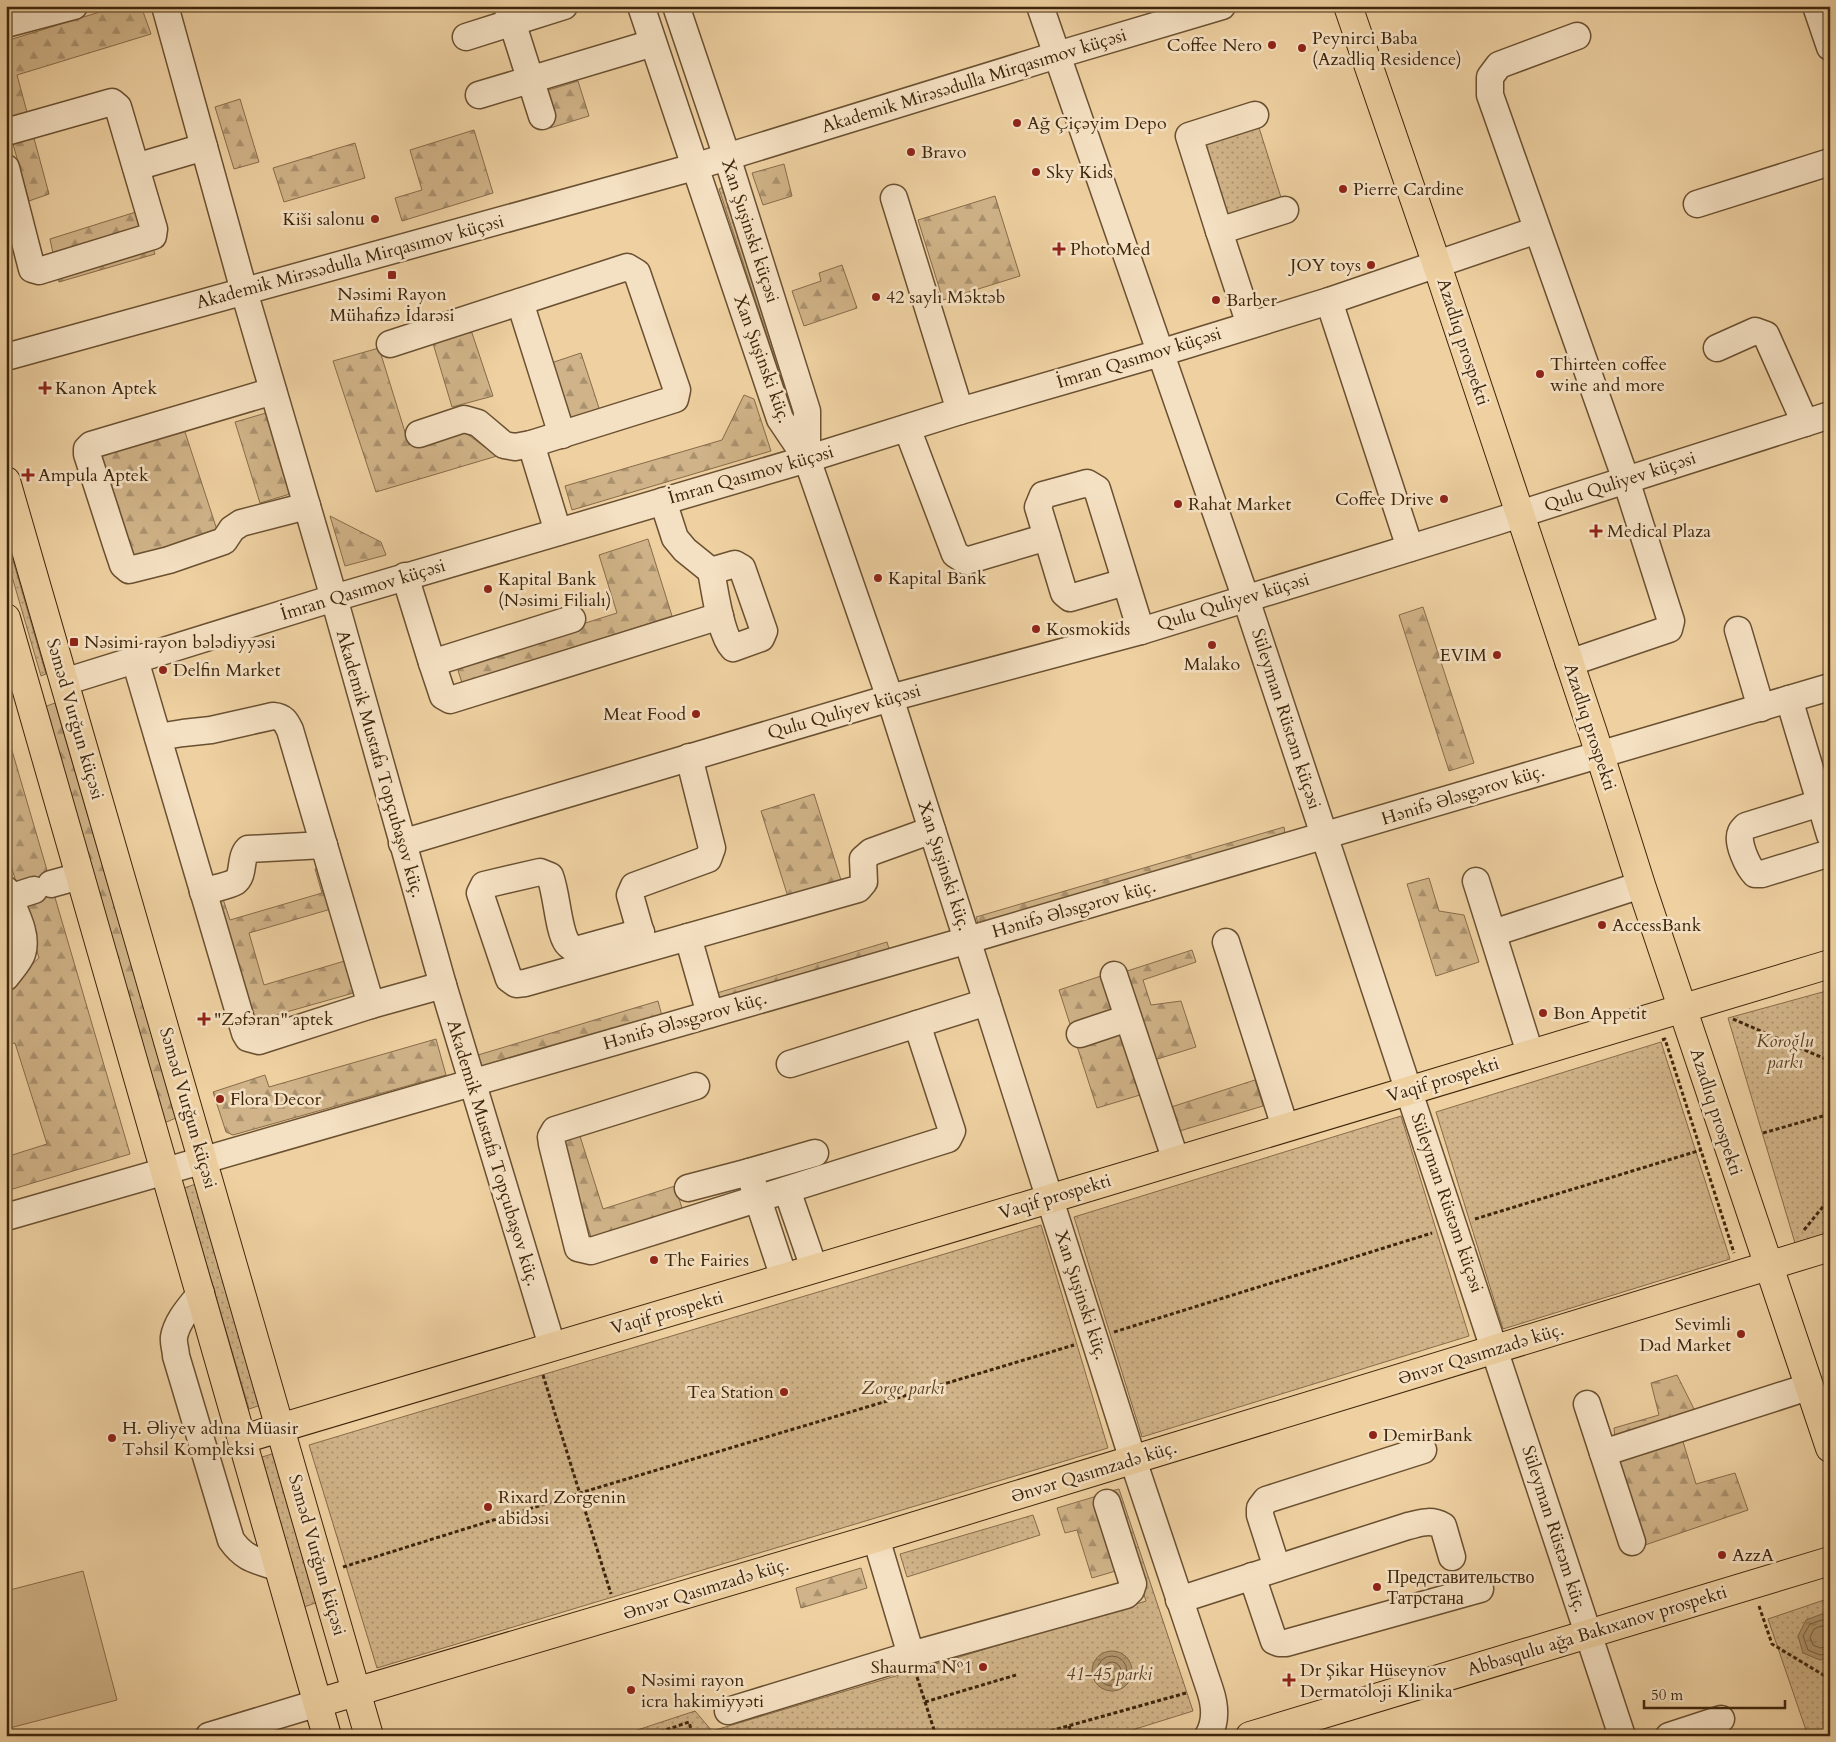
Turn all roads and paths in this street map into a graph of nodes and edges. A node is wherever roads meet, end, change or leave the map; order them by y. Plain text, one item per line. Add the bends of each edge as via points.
1 (74, 6) edge
2 (166, 6) edge
3 (564, 6) edge
4 (641, 6) edge
5 (676, 6) edge
6 (1040, 6) edge
7 (1222, 6) edge
8 (1348, 6) edge
9 (1816, 6) edge
10 (510, 14) edge
11 (6, 24) edge
12 (1577, 36) dead end
13 (466, 37) dead end
14 (653, 43) junction
15 (1830, 47) edge
16 (1057, 55) junction
17 (530, 80) junction
18 (479, 95) dead end
19 (1255, 115) dead end
20 (542, 116) dead end
21 (6, 132) edge
22 (204, 148) junction
23 (727, 157) junction
24 (1830, 162) edge
25 (136, 167) junction
26 (694, 167) junction
27 (6, 168) edge
28 (894, 198) dead end
29 (1697, 204) dead end
30 (1285, 210) dead end
31 (1538, 230) junction
32 (1219, 231) junction
33 (1438, 265) junction
34 (244, 291) junction
35 (520, 302) junction
36 (1329, 302) junction
37 (1250, 325) junction
38 (390, 344) dead end
39 (1717, 348) dead end
40 (1160, 353) junction
41 (6, 357) edge
42 (273, 391) junction
43 (960, 411) junction
44 (1830, 415) edge
45 (1805, 422) junction
46 (907, 428) junction
47 (419, 434) dead end
48 (562, 435) junction
49 (531, 444) junction
50 (807, 459) junction
51 (1626, 480) junction
52 (6, 481) edge
53 (663, 501) junction
54 (307, 506) junction
55 (1520, 514) junction
56 (558, 532) junction
57 (1047, 537) junction
58 (1410, 548) junction
59 (711, 571) junction
60 (405, 576) junction
61 (1126, 582) junction
62 (334, 598) junction
63 (1246, 599) junction
64 (720, 616) junction
65 (6, 618) edge
66 (572, 619) dead end
67 (1738, 630) dead end
68 (1141, 631) junction
69 (135, 660) junction
70 (432, 663) junction
71 (1569, 663) junction
72 (64, 682) junction
73 (1830, 687) edge
74 (28, 692) junction
75 (890, 698) junction
76 (1790, 699) junction
77 (1761, 708) junction
78 (158, 737) junction
79 (1599, 754) junction
80 (689, 757) junction
81 (1820, 803) junction
82 (932, 830) junction
83 (1830, 835) edge
84 (1325, 836) junction
85 (402, 843) junction
86 (324, 845) junction
87 (1830, 853) edge
88 (80, 876) junction
89 (1476, 881) dead end
90 (1640, 885) junction
91 (204, 892) junction
92 (8, 894) edge
93 (1493, 933) junction
94 (688, 938) junction
95 (968, 940) junction
96 (643, 941) junction
97 (1226, 942) dead end
98 (1830, 964) edge
99 (1114, 975) dead end
100 (6, 977) edge
101 (443, 985) junction
102 (987, 1002) junction
103 (371, 1005) junction
104 (1682, 1008) junction
105 (710, 1014) junction
106 (1128, 1018) junction
107 (1733, 1019) dead end
108 (917, 1024) junction
109 (1080, 1034) dead end
110 (1655, 1042) dead end
111 (1530, 1053) junction
112 (1830, 1061) edge
113 (790, 1064) dead end
114 (472, 1083) junction
115 (696, 1086) dead end
116 (1408, 1090) junction
117 (1830, 1114) edge
118 (1285, 1127) junction
119 (1763, 1133) dead end
120 (1701, 1150) junction
121 (815, 1153) dead end
122 (202, 1160) junction
123 (1176, 1161) junction
124 (166, 1170) junction
125 (750, 1172) junction
126 (688, 1188) dead end
127 (787, 1190) junction
128 (1830, 1198) edge
129 (758, 1199) junction
130 (1050, 1199) junction
131 (6, 1217) edge
132 (1469, 1221) dead end
133 (1438, 1232) dead end
134 (1799, 1237) dead end
135 (1830, 1247) edge
136 (1735, 1256) dead end
137 (1767, 1266) junction
138 (814, 1268) junction
139 (784, 1278) junction
140 (201, 1293) junction
141 (1111, 1333) dead end
142 (1077, 1344) dead end
143 (552, 1346) junction
144 (1496, 1350) junction
145 (543, 1375) dead end
146 (1808, 1387) junction
147 (1587, 1404) dead end
148 (280, 1427) junction
149 (243, 1439) junction
150 (1830, 1448) edge
151 (1423, 1450) dead end
152 (1603, 1453) junction
153 (1133, 1460) junction
154 (580, 1493) junction
155 (1107, 1503) dead end
156 (876, 1538) junction
157 (1632, 1542) dead end
158 (1452, 1557) dead end
159 (1830, 1561) edge
160 (279, 1568) junction
161 (1277, 1568) junction
162 (335, 1569) dead end
163 (1252, 1576) junction
164 (1752, 1584) junction
165 (1480, 1589) dead end
166 (612, 1597) dead end
167 (1179, 1600) junction
168 (1588, 1633) junction
169 (911, 1655) junction
170 (1016, 1675) dead end
171 (1829, 1677) edge
172 (356, 1691) junction
173 (1186, 1693) dead end
174 (925, 1702) junction
175 (318, 1703) junction
176 (728, 1710) dead end
177 (1721, 1719) dead end
178 (1069, 1726) junction
179 (209, 1736) edge
180 (327, 1736) edge
181 (369, 1736) edge
182 (648, 1736) edge
183 (693, 1736) edge
184 (936, 1736) edge
185 (1032, 1736) edge
186 (1072, 1736) edge
187 (1208, 1736) edge
188 (1250, 1736) edge
189 (1622, 1736) edge
190 (1669, 1736) edge

1 - 11 street
2 - 22 street, Akademik Mustafa Topçubaşov küç.
3 - 10 street
4 - 14 street, Xan Şuşinski küç.
5 - 23 street, Xan Şuşinski küçəsi
6 - 16 street, Süleyman Rüstəm küçəsi
7 - 16 street, Akademik Mirəsədulla Mirqasımov küçəsi
8 - 33 main road, Azadlıq prospekti
9 - 15 street
10 - 13 street
10 - 17 street
12 - 31 street via 1499,65 1490,77 1490,95
14 - 17 street
14 - 26 street, Xan Şuşinski küç.
16 - 23 street, Akademik Mirəsədulla Mirqasımov küçəsi
16 - 40 street, Süleyman Rüstəm küçəsi
17 - 18 street
17 - 20 street
19 - 32 street via 1189,136
21 - 25 street via 112,102 118,107
22 - 25 street
22 - 34 street, Akademik Mustafa Topçubaşov küç.
23 - 26 street, Akademik Mirəsədulla Mirqasımov küçəsi
23 - 50 street, Xan Şuşinski küçəsi via 807,411
24 - 29 street
25 - 27 street via 154,229 153,236 39,271 32,268
26 - 34 street, Akademik Mirəsədulla Mirqasımov küçəsi
26 - 50 street, Xan Şuşinski küç. via 780,419
28 - 43 street
30 - 32 street
31 - 33 street, İmran Qasımov küçəsi
31 - 51 street
32 - 37 street
33 - 36 street, İmran Qasımov küçəsi
33 - 55 main road, Azadlıq prospekti
34 - 41 street, Akademik Mirəsədulla Mirqasımov küçəsi
34 - 42 street, Akademik Mustafa Topçubaşov küç.
35 - 38 street
35 - 48 street
35 - 48 street via 627,267 638,273 677,390 675,399
36 - 37 street, İmran Qasımov küçəsi
36 - 58 street
37 - 40 street, İmran Qasımov küçəsi
39 - 45 street via 1755,331 1766,335
40 - 43 street, İmran Qasımov küçəsi
40 - 63 street, Süleyman Rüstəm küçəsi
42 - 54 street, Akademik Mustafa Topçubaşov küç.
42 - 54 street via 90,445 87,454 123,565 129,570 224,541 241,523
43 - 46 street, İmran Qasımov küçəsi
44 - 45 street, Qulu Quliyev küçəsi
45 - 51 street, Qulu Quliyev küçəsi
46 - 50 street, İmran Qasımov küçəsi
46 - 57 street via 955,554 966,561
47 - 49 street via 464,419 478,424 504,445
48 - 49 street
49 - 56 street
50 - 53 street, İmran Qasımov küçəsi
50 - 75 street, Xan Şuşinski küç.
51 - 55 street, Qulu Quliyev küçəsi
51 - 71 street via 1672,621 1669,629
52 - 72 main road, Səməd Vurğun küçəsi
53 - 56 street, İmran Qasımov küçəsi
53 - 59 street via 675,538
54 - 62 street, Akademik Mustafa Topçubaşov küç.
55 - 58 street, Qulu Quliyev küçəsi
55 - 71 main road, Azadlıq prospekti
56 - 60 street, İmran Qasımov küçəsi
57 - 61 street via 1064,593 1070,598
57 - 61 street via 1038,507 1042,495 1087,483 1097,489
58 - 63 street, Qulu Quliyev küçəsi
59 - 64 street
59 - 64 street via 735,564 742,568 764,631 762,638 733,648
60 - 62 street, İmran Qasımov küçəsi
60 - 70 street
61 - 68 street
62 - 69 street, İmran Qasımov küçəsi
62 - 85 street, Akademik Mustafa Topçubaşov küç.
63 - 68 street, Qulu Quliyev küçəsi
63 - 84 street, Süleyman Rüstəm küçəsi
64 - 70 street via 450,700 443,696
65 - 74 main road
66 - 70 street
67 - 77 street
68 - 75 street, Qulu Quliyev küçəsi
69 - 72 street, İmran Qasımov küçəsi
69 - 78 street
71 - 79 main road, Azadlıq prospekti
72 - 74 main road
72 - 122 main road, Səməd Vurğun küçəsi
73 - 76 street, Hənifə Ələsgərov küç.
74 - 88 main road
75 - 80 street, Qulu Quliyev küçəsi
75 - 82 street, Xan Şuşinski küç.
76 - 77 street, Hənifə Ələsgərov küç.
76 - 81 street
77 - 79 street, Hənifə Ələsgərov küç.
78 - 86 street via 280,717 290,730
78 - 91 street
79 - 84 street, Hənifə Ələsgərov küç.
79 - 90 main road, Azadlıq prospekti
80 - 85 street, Qulu Quliyev küçəsi
80 - 96 street via 712,848 708,859 634,886 630,894
81 - 83 street
81 - 87 street via 1746,826 1740,833 1740,842 1749,868 1755,874
82 - 94 street via 871,852 863,859 864,882 858,890
82 - 95 street, Xan Şuşinski küç.
84 - 95 street, Hənifə Ələsgərov küç.
84 - 116 street, Süleyman Rüstəm küçəsi
85 - 101 street, Akademik Mustafa Topçubaşov küç.
86 - 91 street via 248,849 243,853 235,882
86 - 103 street
88 - 92 street
88 - 124 main road
89 - 93 street
90 - 93 street
90 - 104 main road, Azadlıq prospekti
91 - 103 street via 248,1038 259,1041
92 - 100 street via 23,932 24,948
93 - 111 street
94 - 96 street
94 - 105 street
95 - 102 street, Xan Şuşinski küç.
95 - 105 street, Hənifə Ələsgərov küç.
96 - 96 street via 576,950 568,945 563,936 555,887 550,876 540,872 484,885 480,893 509,980 516,984
97 - 118 street
98 - 104 main road, Vaqif prospekti
99 - 106 street
101 - 103 street
101 - 114 street, Akademik Mustafa Topçubaşov küç.
102 - 108 street
102 - 130 street, Xan Şuşinski küç.
104 - 111 main road, Vaqif prospekti
104 - 137 main road, Azadlıq prospekti
105 - 114 street, Hənifə Ələsgərov küç.
106 - 109 street
106 - 123 street
107 - 112 path
108 - 113 street
108 - 127 street via 952,1131 948,1139
110 - 120 path via 1665,1039
111 - 116 main road, Vaqif prospekti
114 - 122 street, Hənifə Ələsgərov küç.
114 - 143 street, Akademik Mustafa Topçubaşov küç.
115 - 129 street via 555,1130 552,1144 578,1248 591,1251
116 - 118 main road, Vaqif prospekti
116 - 144 street, Süleyman Rüstəm küçəsi
117 - 119 path
118 - 123 main road, Vaqif prospekti
120 - 132 path
120 - 136 path
121 - 125 street
122 - 124 street, Hənifə Ələsgərov küç.
122 - 148 main road, Səməd Vurğun küçəsi
123 - 130 main road, Vaqif prospekti
124 - 131 street
124 - 140 main road
125 - 126 street
125 - 129 street
127 - 129 street
127 - 138 street
128 - 134 path
129 - 139 street
130 - 138 main road, Vaqif prospekti
130 - 153 street, Xan Şuşinski küç.
133 - 141 path
135 - 137 main road, Ənvər Qasımzadə küç.
137 - 144 main road, Ənvər Qasımzadə küç.
137 - 146 main road, Azadlıq prospekti
138 - 139 main road, Vaqif prospekti
139 - 143 main road, Vaqif prospekti
140 - 149 main road
140 - 160 street via 178,1327 174,1338 176,1356 230,1540 240,1552 252,1559
142 - 154 path
143 - 148 main road, Vaqif prospekti
144 - 153 main road, Ənvər Qasımzadə küç.
144 - 168 street, Süleyman Rüstəm küç.
145 - 154 path
146 - 150 main road, Azadlıq prospekti
146 - 152 street
147 - 152 street
148 - 149 main road, Vaqif prospekti
148 - 172 main road, Səməd Vurğun küçəsi
149 - 160 main road
151 - 161 street via 1266,1500 1260,1508 1260,1516
152 - 157 street
153 - 156 main road, Ənvər Qasımzadə küç.
153 - 167 street, Xan Şuşinski küç.
154 - 162 path
154 - 166 path
155 - 169 street via 1133,1584 1126,1595
156 - 169 street
156 - 172 main road, Ənvər Qasımzadə küç.
158 - 161 street via 1444,1526 1435,1522 1408,1526
159 - 164 main road, Abbasqulu ağa Bakıxanov prospekti
160 - 175 main road
161 - 163 street
163 - 165 street via 1274,1641 1279,1643
163 - 167 street
164 - 168 main road, Abbasqulu ağa Bakıxanov prospekti
164 - 171 path via 1772,1644
167 - 187 street, Xan Şuşinski küç. via 1213,1699 1214,1720
168 - 188 main road, Abbasqulu ağa Bakıxanov prospekti
168 - 189 street, Süleyman Rüstəm küç.
169 - 174 path
169 - 176 street
170 - 174 path
172 - 175 main road, Ənvər Qasımzadə küç.
172 - 181 main road, Səməd Vurğun küçəsi
173 - 178 path
174 - 184 path
175 - 179 street
175 - 180 main road
177 - 190 street
178 - 185 path
178 - 186 path
182 - 183 path via 689,1722

